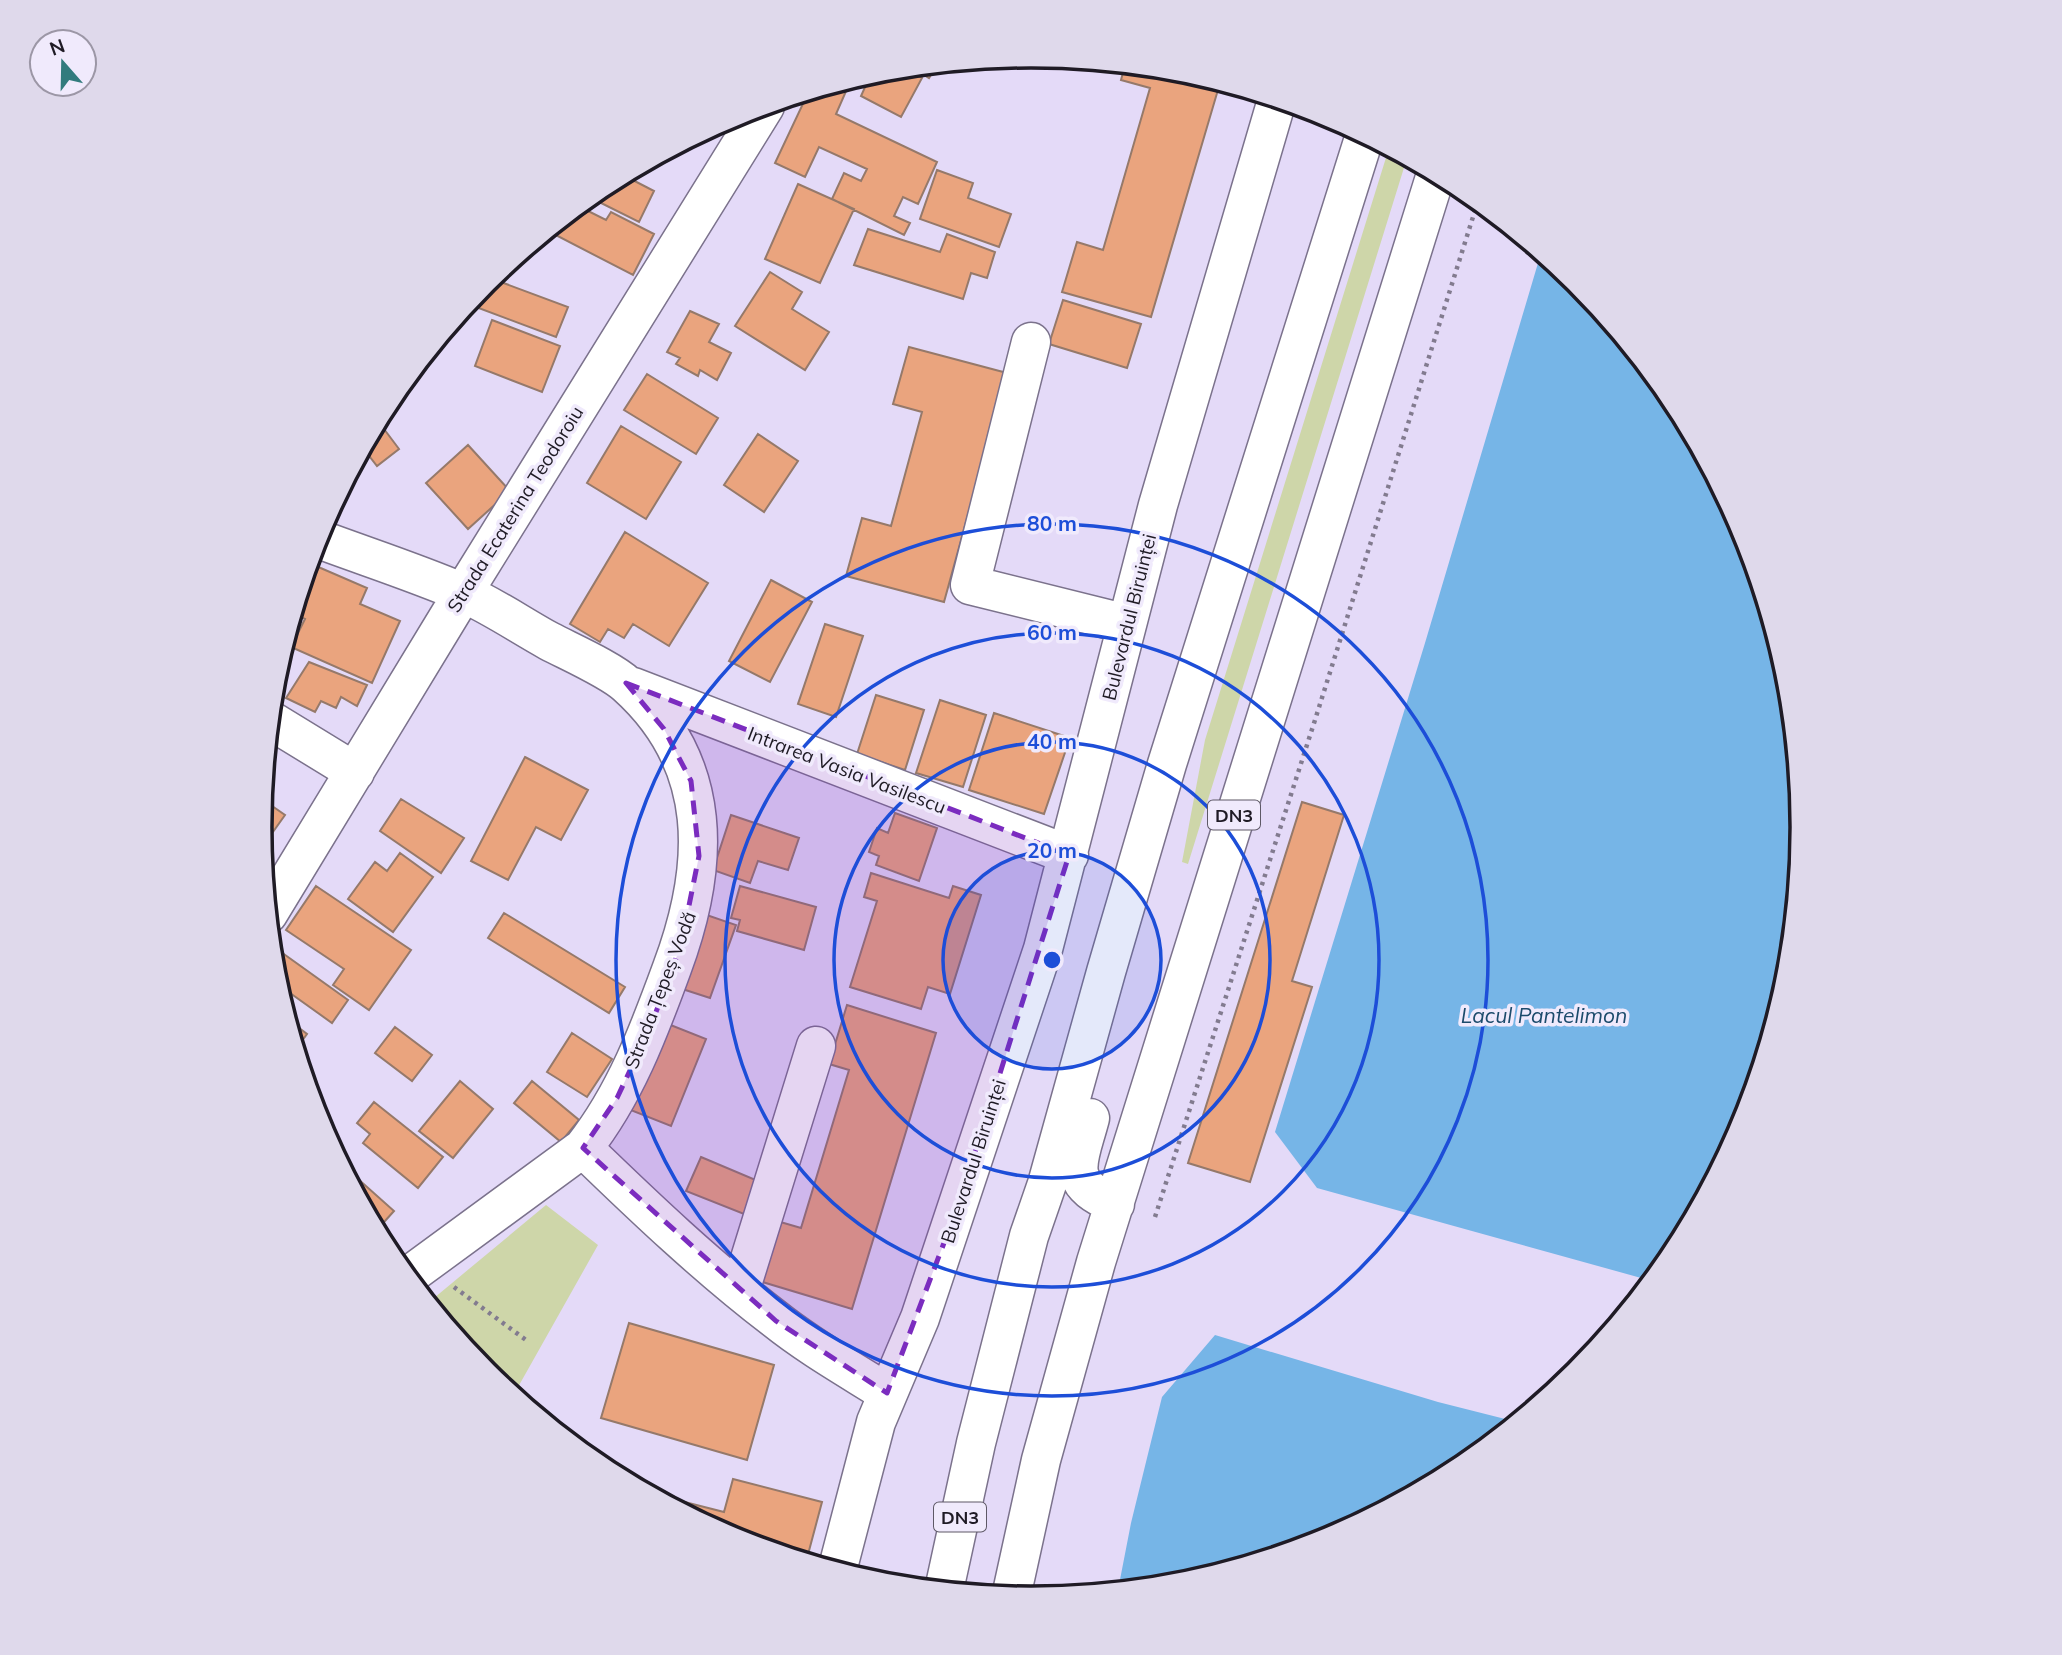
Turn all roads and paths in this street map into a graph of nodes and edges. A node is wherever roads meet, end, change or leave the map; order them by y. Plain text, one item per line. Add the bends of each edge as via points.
1 (1274, 109) edge
2 (756, 120) edge
3 (1362, 145) edge
4 (1433, 184) edge
5 (1475, 212) edge
6 (1031, 341) dead end
7 (328, 542) edge
8 (463, 593) junction
9 (1127, 624) junction
10 (626, 684) junction
11 (278, 725) edge
12 (355, 772) junction
13 (1069, 855) junction
14 (275, 902) edge
15 (1106, 972) junction
16 (816, 1046) dead end
17 (583, 1148) junction
18 (1115, 1204) junction
19 (1155, 1217) dead end
20 (417, 1270) edge
21 (740, 1291) junction
22 (526, 1340) dead end
23 (887, 1392) junction
24 (839, 1562) edge
25 (946, 1581) edge
26 (1013, 1586) edge

1 - 9 street, Bulevardul Biruinței
2 - 8 street, Strada Ecaterina Teodoroiu
3 - 15 street, DN3
4 - 18 street, DN3
5 - 19 path
6 - 9 street via 970,584
7 - 8 street, Strada Țepeș Vodă
8 - 10 street, Strada Țepeș Vodă
8 - 12 street, Strada Ecaterina Teodoroiu
9 - 13 street, Bulevardul Biruinței
10 - 13 street, Intrarea Vasia Vasilescu
10 - 17 street, Strada Țepeș Vodă via 664,729 691,781 698,813 699,856 684,933 650,1028 617,1098
11 - 12 street
12 - 14 street, Strada Ecaterina Teodoroiu
13 - 23 street, Bulevardul Biruinței via 1043,949 958,1206 920,1318
15 - 18 street via 1118,1013 1078,1166 1082,1184 1095,1196
15 - 25 street, DN3 via 1029,1236
16 - 21 street
17 - 20 street, Strada Țepeș Vodă
17 - 21 street
18 - 26 street, DN3 via 1041,1460
20 - 22 path via 444,1279
21 - 23 street via 797,1335
23 - 24 street, Bulevardul Biruinței

